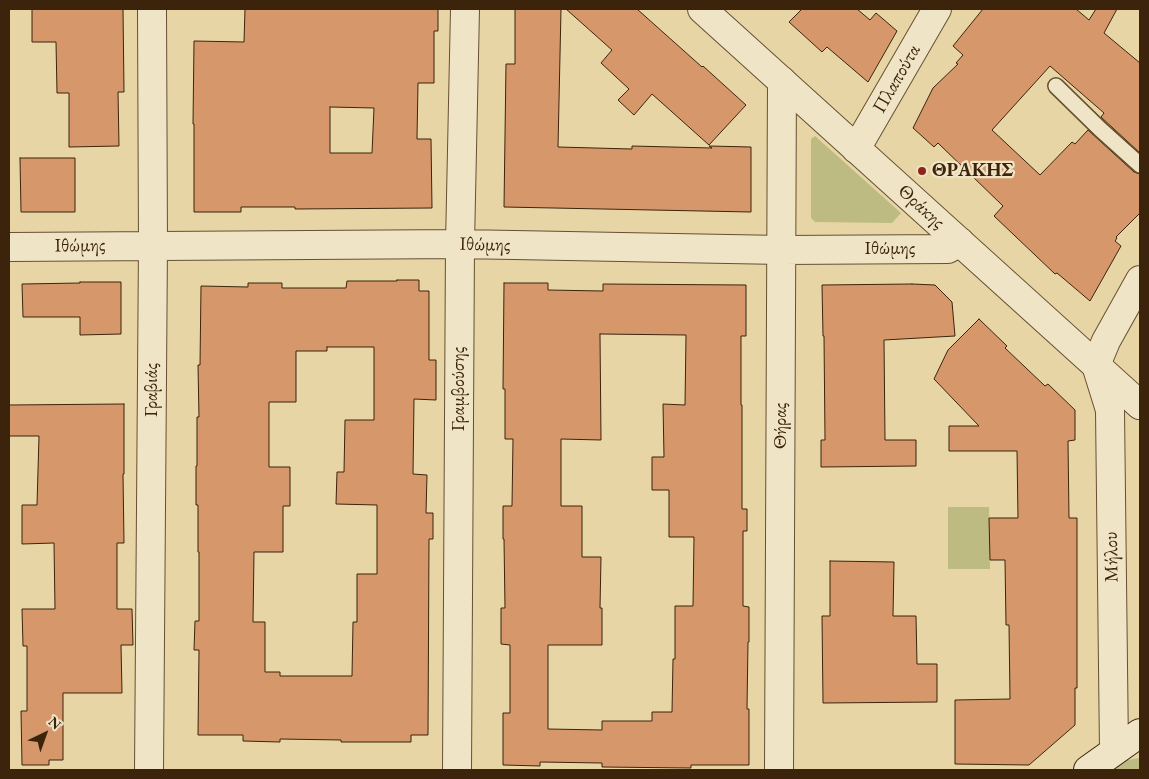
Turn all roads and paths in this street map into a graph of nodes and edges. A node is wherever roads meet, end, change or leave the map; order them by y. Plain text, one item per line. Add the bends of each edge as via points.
1 (152, 9) edge
2 (465, 9) edge
3 (702, 9) edge
4 (937, 9) edge
5 (782, 82) junction
6 (1056, 86) dead end
7 (856, 149) junction
8 (1140, 165) edge
9 (960, 242) junction
10 (460, 244) junction
11 (153, 246) junction
12 (9, 247) edge
13 (782, 250) junction
14 (1140, 280) edge
15 (1096, 365) junction
16 (1140, 405) edge
17 (1140, 733) edge
18 (1114, 752) junction
19 (150, 770) edge
20 (457, 770) edge
21 (779, 770) edge
22 (1088, 770) edge

1 - 11 street, Γραβιάς
2 - 10 street, Γραμβούσης
3 - 5 street, Θράκης
4 - 7 street, Πλαπούτα
5 - 7 street, Θράκης
5 - 13 street, Θήρας
6 - 8 lane
7 - 9 street, Θράκης
9 - 13 street, Ιθώμης via 948,249
9 - 15 street, Θράκης
10 - 11 street, Ιθώμης
10 - 13 street, Ιθώμης
10 - 20 street, Γραμβούσης
11 - 12 street, Ιθώμης
11 - 19 street, Γραβιάς
13 - 21 street, Θήρας
14 - 15 street
15 - 16 street, Θράκης
15 - 18 street, Μήλου via 1110,410
17 - 18 street
18 - 22 street

